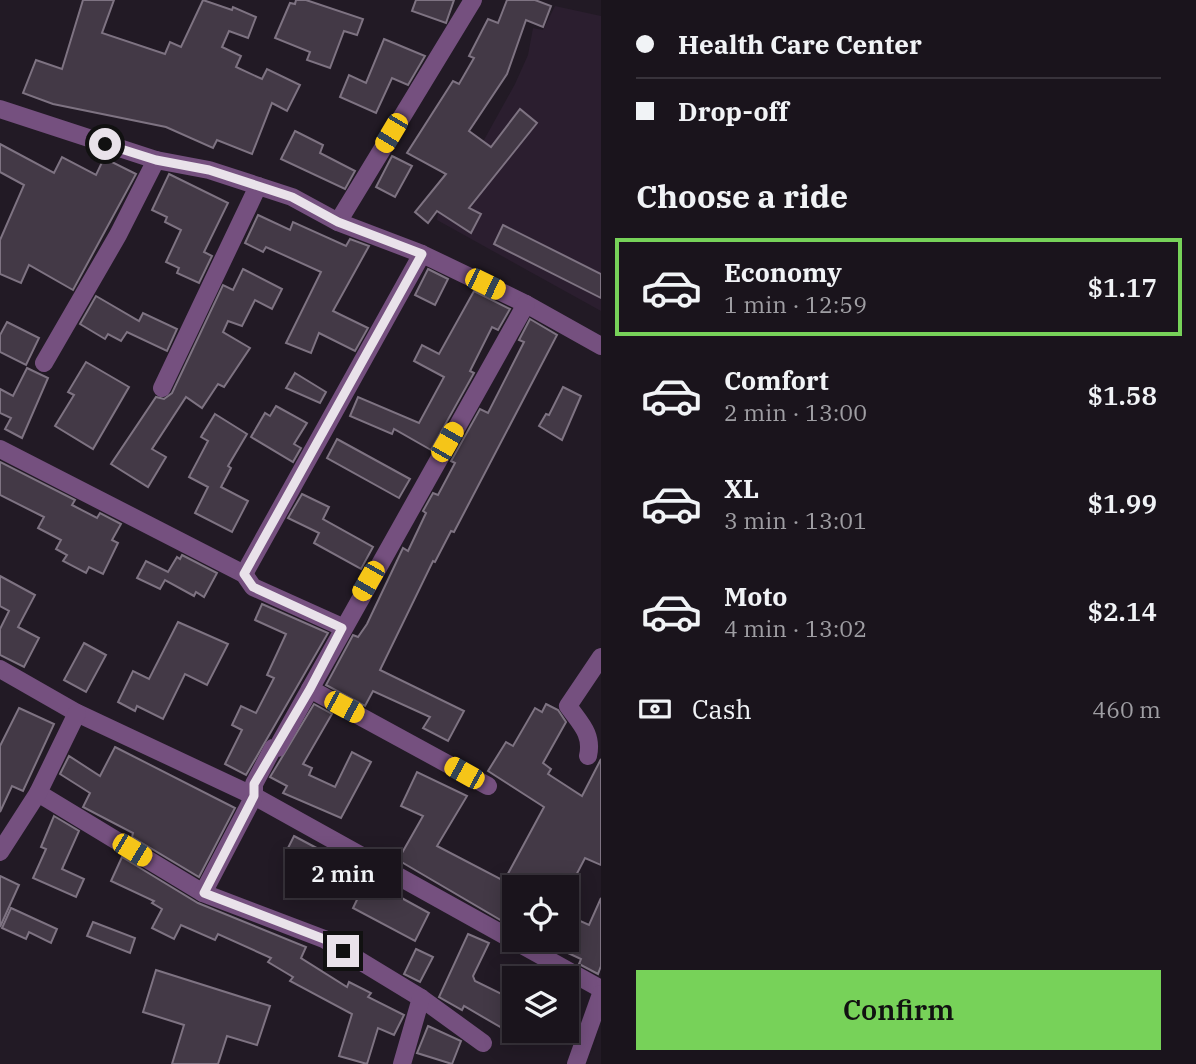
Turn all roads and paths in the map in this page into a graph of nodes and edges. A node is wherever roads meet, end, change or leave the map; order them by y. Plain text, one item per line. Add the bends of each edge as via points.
1 (472, 0) edge
2 (0, 109) edge
3 (156, 160) junction
4 (258, 186) junction
5 (338, 222) junction
6 (422, 254) junction
7 (526, 303) junction
8 (601, 346) edge
9 (44, 363) dead end
10 (162, 388) dead end
11 (0, 449) edge
12 (244, 574) junction
13 (342, 628) junction
14 (601, 657) edge
15 (0, 669) edge
16 (310, 689) junction
17 (77, 713) junction
18 (588, 756) dead end
19 (488, 786) dead end
20 (38, 793) junction
21 (254, 796) junction
22 (0, 852) edge
23 (204, 893) junction
24 (601, 991) edge
25 (421, 998) junction
26 (482, 1044) dead end
27 (402, 1064) edge
28 (576, 1064) edge

1 - 5 street
2 - 3 street
3 - 4 street
3 - 9 street
4 - 5 street via 292,197
4 - 10 street
5 - 6 street
6 - 7 street
6 - 12 street
7 - 8 street
7 - 13 street
11 - 12 street
12 - 13 street via 253,587
13 - 16 street
14 - 18 street via 568,706 591,743
15 - 17 street
16 - 19 street
16 - 21 street via 254,784
17 - 20 street
17 - 21 street
20 - 22 street
20 - 23 street
21 - 23 street
21 - 24 street
23 - 25 street via 324,939
24 - 28 street
25 - 26 street
25 - 27 street

